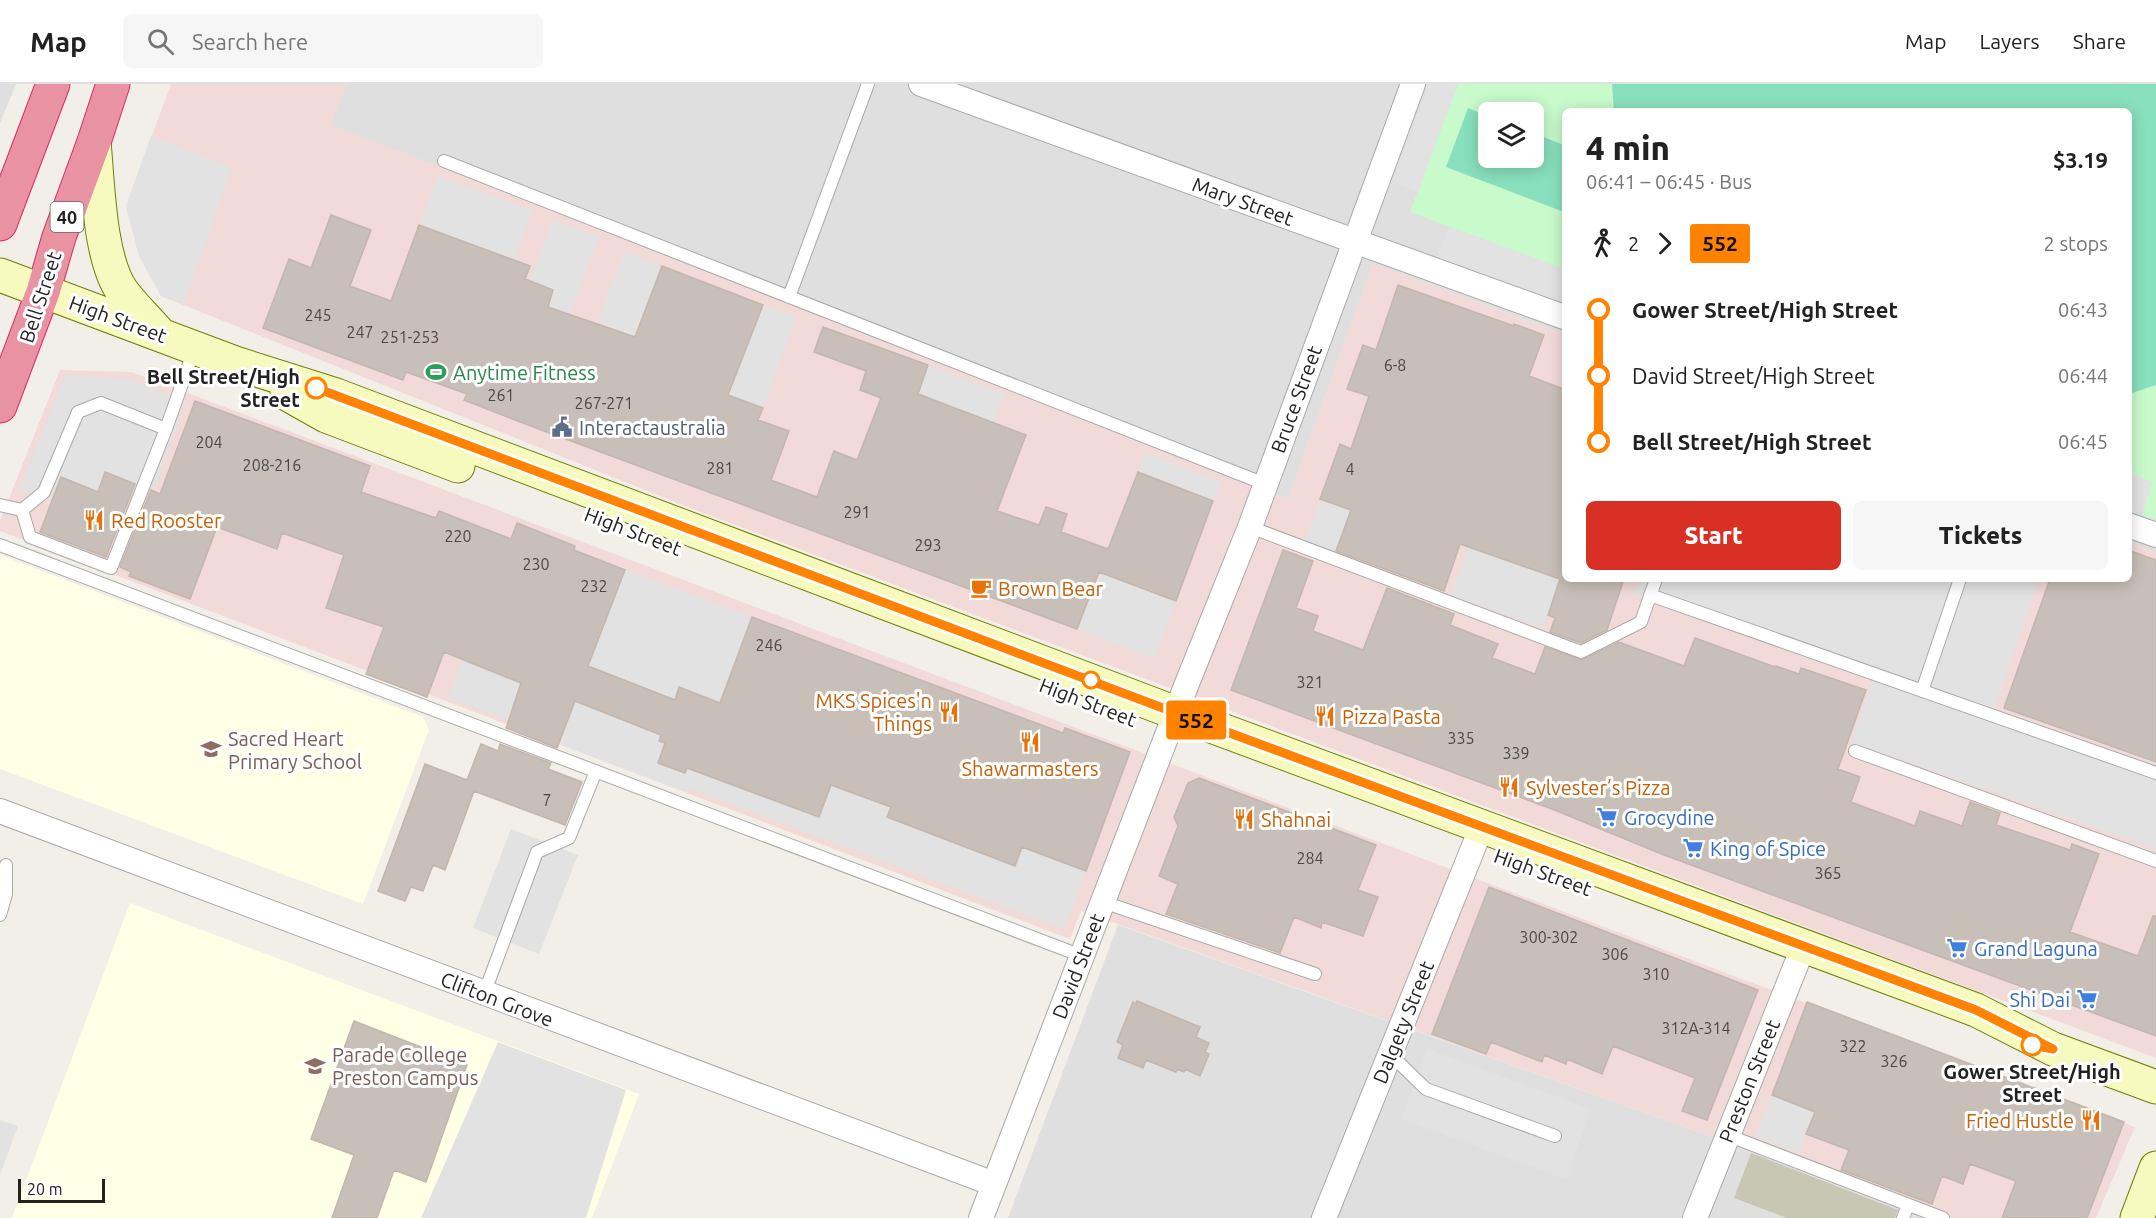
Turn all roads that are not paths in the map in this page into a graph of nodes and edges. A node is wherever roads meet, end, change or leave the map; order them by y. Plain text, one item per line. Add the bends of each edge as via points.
1 (53, 84) edge
2 (112, 84) edge
3 (868, 84) edge
4 (921, 84) edge
5 (1413, 84) edge
6 (952, 89) edge
7 (94, 142) junction
8 (444, 161) dead end
9 (0, 224) edge
10 (1355, 242) junction
11 (0, 275) edge
12 (44, 292) junction
13 (789, 297) junction
14 (1562, 316) edge
15 (161, 335) junction
16 (195, 348) junction
17 (0, 406) edge
18 (165, 429) junction
19 (1265, 484) junction
20 (0, 505) edge
21 (22, 510) junction
22 (2132, 526) edge
23 (1250, 527) junction
24 (2156, 535) edge
25 (0, 545) edge
26 (1655, 582) edge
27 (1959, 582) edge
28 (1650, 595) junction
29 (1922, 691) junction
30 (1172, 723) junction
31 (1855, 751) dead end
32 (596, 771) junction
33 (2156, 773) edge
34 (0, 811) edge
35 (1477, 836) junction
36 (2156, 861) edge
37 (6, 865) dead end
38 (1103, 902) junction
39 (0, 915) edge
40 (1800, 955) junction
41 (1082, 956) junction
42 (1315, 974) dead end
43 (484, 994) junction
44 (1390, 1054) junction
45 (2156, 1087) edge
46 (1555, 1136) dead end
47 (1727, 1136) junction
48 (2156, 1168) edge
49 (994, 1184) junction
50 (1908, 1205) junction
51 (981, 1218) edge
52 (1324, 1218) edge
53 (1695, 1218) edge
54 (1903, 1218) edge
55 (1943, 1218) edge
56 (2137, 1218) edge

1 - 9 highway
2 - 7 highway, Bell Street / 40
3 - 13 lane
4 - 6 street, Mary Street
5 - 10 street, Bruce Street
6 - 10 street, Mary Street
7 - 12 highway, Bell Street / 40 via 59,237
7 - 15 main road via 102,227 110,262 121,290
8 - 13 lane
10 - 14 street, Mary Street
10 - 19 street, Bruce Street
11 - 12 main road, High Street
12 - 15 main road, High Street
12 - 17 highway, Bell Street / 40
13 - 19 lane
15 - 16 main road, High Street
16 - 18 lane
16 - 30 main road, High Street via 336,395
18 - 21 lane via 101,403 78,412 44,492
18 - 21 lane via 111,568 30,537
19 - 23 street, Bruce Street
20 - 21 lane
22 - 24 street
23 - 28 lane via 1581,652 1641,622
23 - 30 street, Bruce Street
25 - 32 lane
26 - 28 lane
27 - 29 lane
28 - 29 lane
29 - 33 lane
30 - 35 main road, High Street
30 - 38 street, David Street
31 - 36 lane
32 - 41 lane
32 - 43 lane via 569,838 537,852
34 - 43 street, Clifton Grove
35 - 40 main road, High Street
35 - 44 street, Dalgety Street
37 - 39 lane via 6,894
38 - 41 street, David Street
38 - 42 lane
40 - 45 main road, High Street via 1976,1010 2053,1049
40 - 47 street, Preston Street
41 - 49 street, David Street
43 - 49 street, Clifton Grove
44 - 46 lane via 1426,1089
44 - 52 street, Dalgety Street
47 - 50 lane
47 - 53 street, Preston Street
48 - 56 main road
49 - 51 street, David Street
50 - 54 lane
50 - 55 lane

